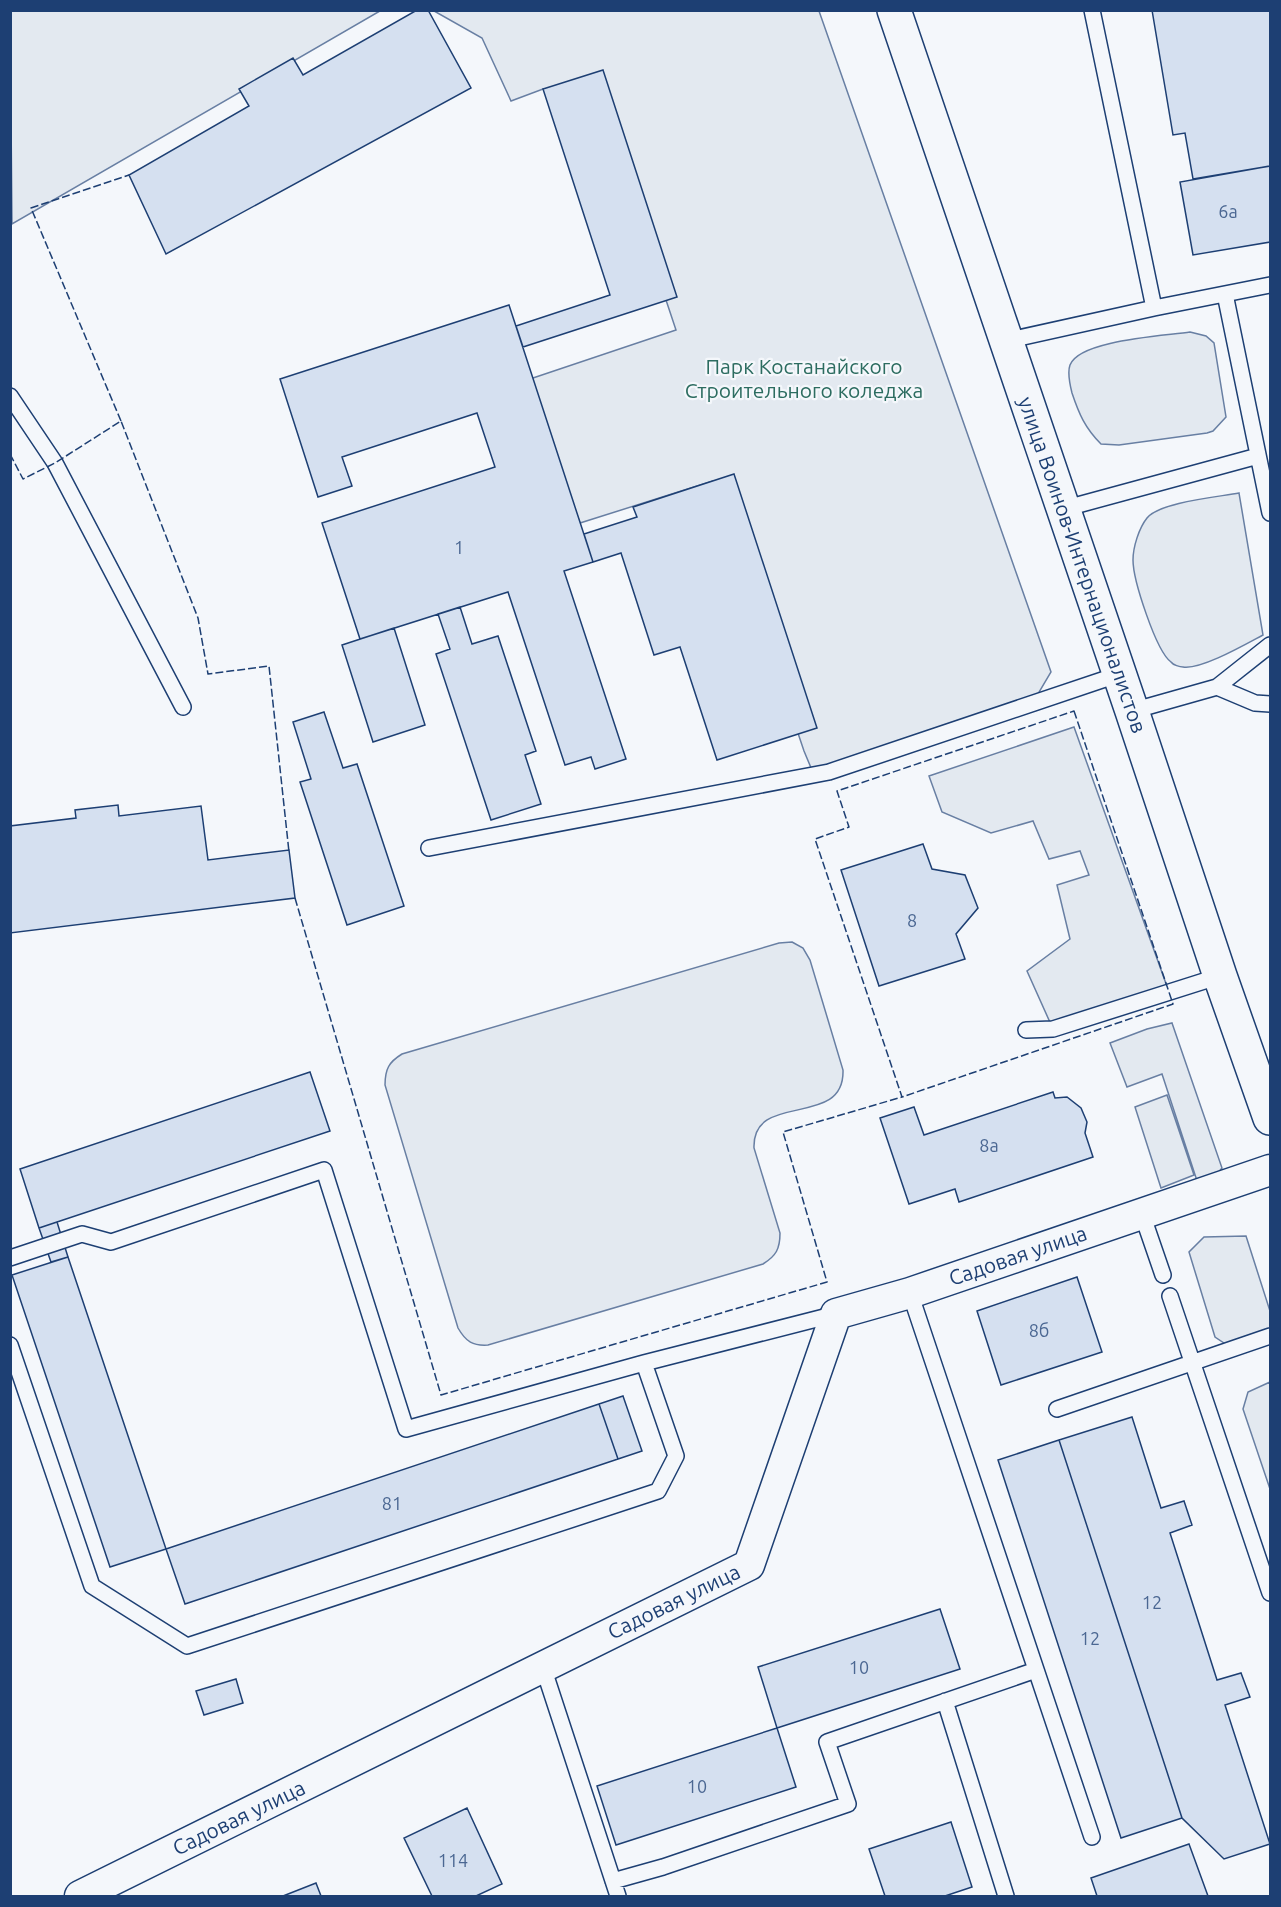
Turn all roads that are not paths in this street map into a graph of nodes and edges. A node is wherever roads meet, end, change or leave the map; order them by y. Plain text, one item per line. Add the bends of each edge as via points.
1 (894, 10) edge
2 (1092, 10) edge
3 (1270, 285) edge
4 (1225, 294) junction
5 (1154, 308) junction
6 (1005, 341) junction
7 (10, 396) edge
8 (1258, 456) junction
9 (1063, 509) junction
10 (1270, 513) edge
11 (1270, 645) edge
12 (1120, 674) junction
13 (1217, 687) junction
14 (1270, 704) edge
15 (183, 707) dead end
16 (1132, 711) junction
17 (429, 848) dead end
18 (1220, 976) junction
19 (1026, 1030) dead end
20 (1270, 1118) edge
21 (1270, 1170) edge
22 (1142, 1214) junction
23 (10, 1258) edge
24 (1163, 1275) dead end
25 (909, 1293) junction
26 (1170, 1296) dead end
27 (836, 1314) junction
28 (1270, 1336) edge
29 (10, 1345) edge
30 (644, 1363) junction
31 (1193, 1363) junction
32 (1057, 1409) dead end
33 (1270, 1593) edge
34 (543, 1667) junction
35 (1036, 1670) junction
36 (945, 1701) junction
37 (1092, 1837) dead end
38 (613, 1881) junction
39 (80, 1896) edge
40 (618, 1896) edge
41 (1006, 1896) edge

1 - 6 street, улица Воинов-Интернационалистов
2 - 5 lane
3 - 4 lane
4 - 5 lane
4 - 8 lane
5 - 6 lane
6 - 9 street, улица Воинов-Интернационалистов
7 - 15 lane via 55,463
8 - 9 lane
8 - 10 lane
9 - 12 street, улица Воинов-Интернационалистов
11 - 13 lane
12 - 16 street, улица Воинов-Интернационалистов
12 - 17 lane via 829,772
13 - 14 lane via 1255,703
13 - 16 lane
16 - 18 street, улица Воинов-Интернационалистов
18 - 19 lane via 1053,1029
18 - 20 street, улица Воинов-Интернационалистов
21 - 22 street, Садовая улица
22 - 24 lane
22 - 25 street, Садовая улица
23 - 30 lane via 82,1234 111,1242 324,1170 406,1429
25 - 27 street, Садовая улица
25 - 35 lane
26 - 31 lane
27 - 30 lane
27 - 34 street, Садовая улица via 749,1564
28 - 31 lane
29 - 30 lane via 93,1586 186,1646 658,1491 676,1456
31 - 32 lane
31 - 33 lane
34 - 38 lane
34 - 39 street, Садовая улица
35 - 36 lane
35 - 37 lane
36 - 38 lane via 826,1742 848,1804
36 - 41 lane
38 - 40 lane

